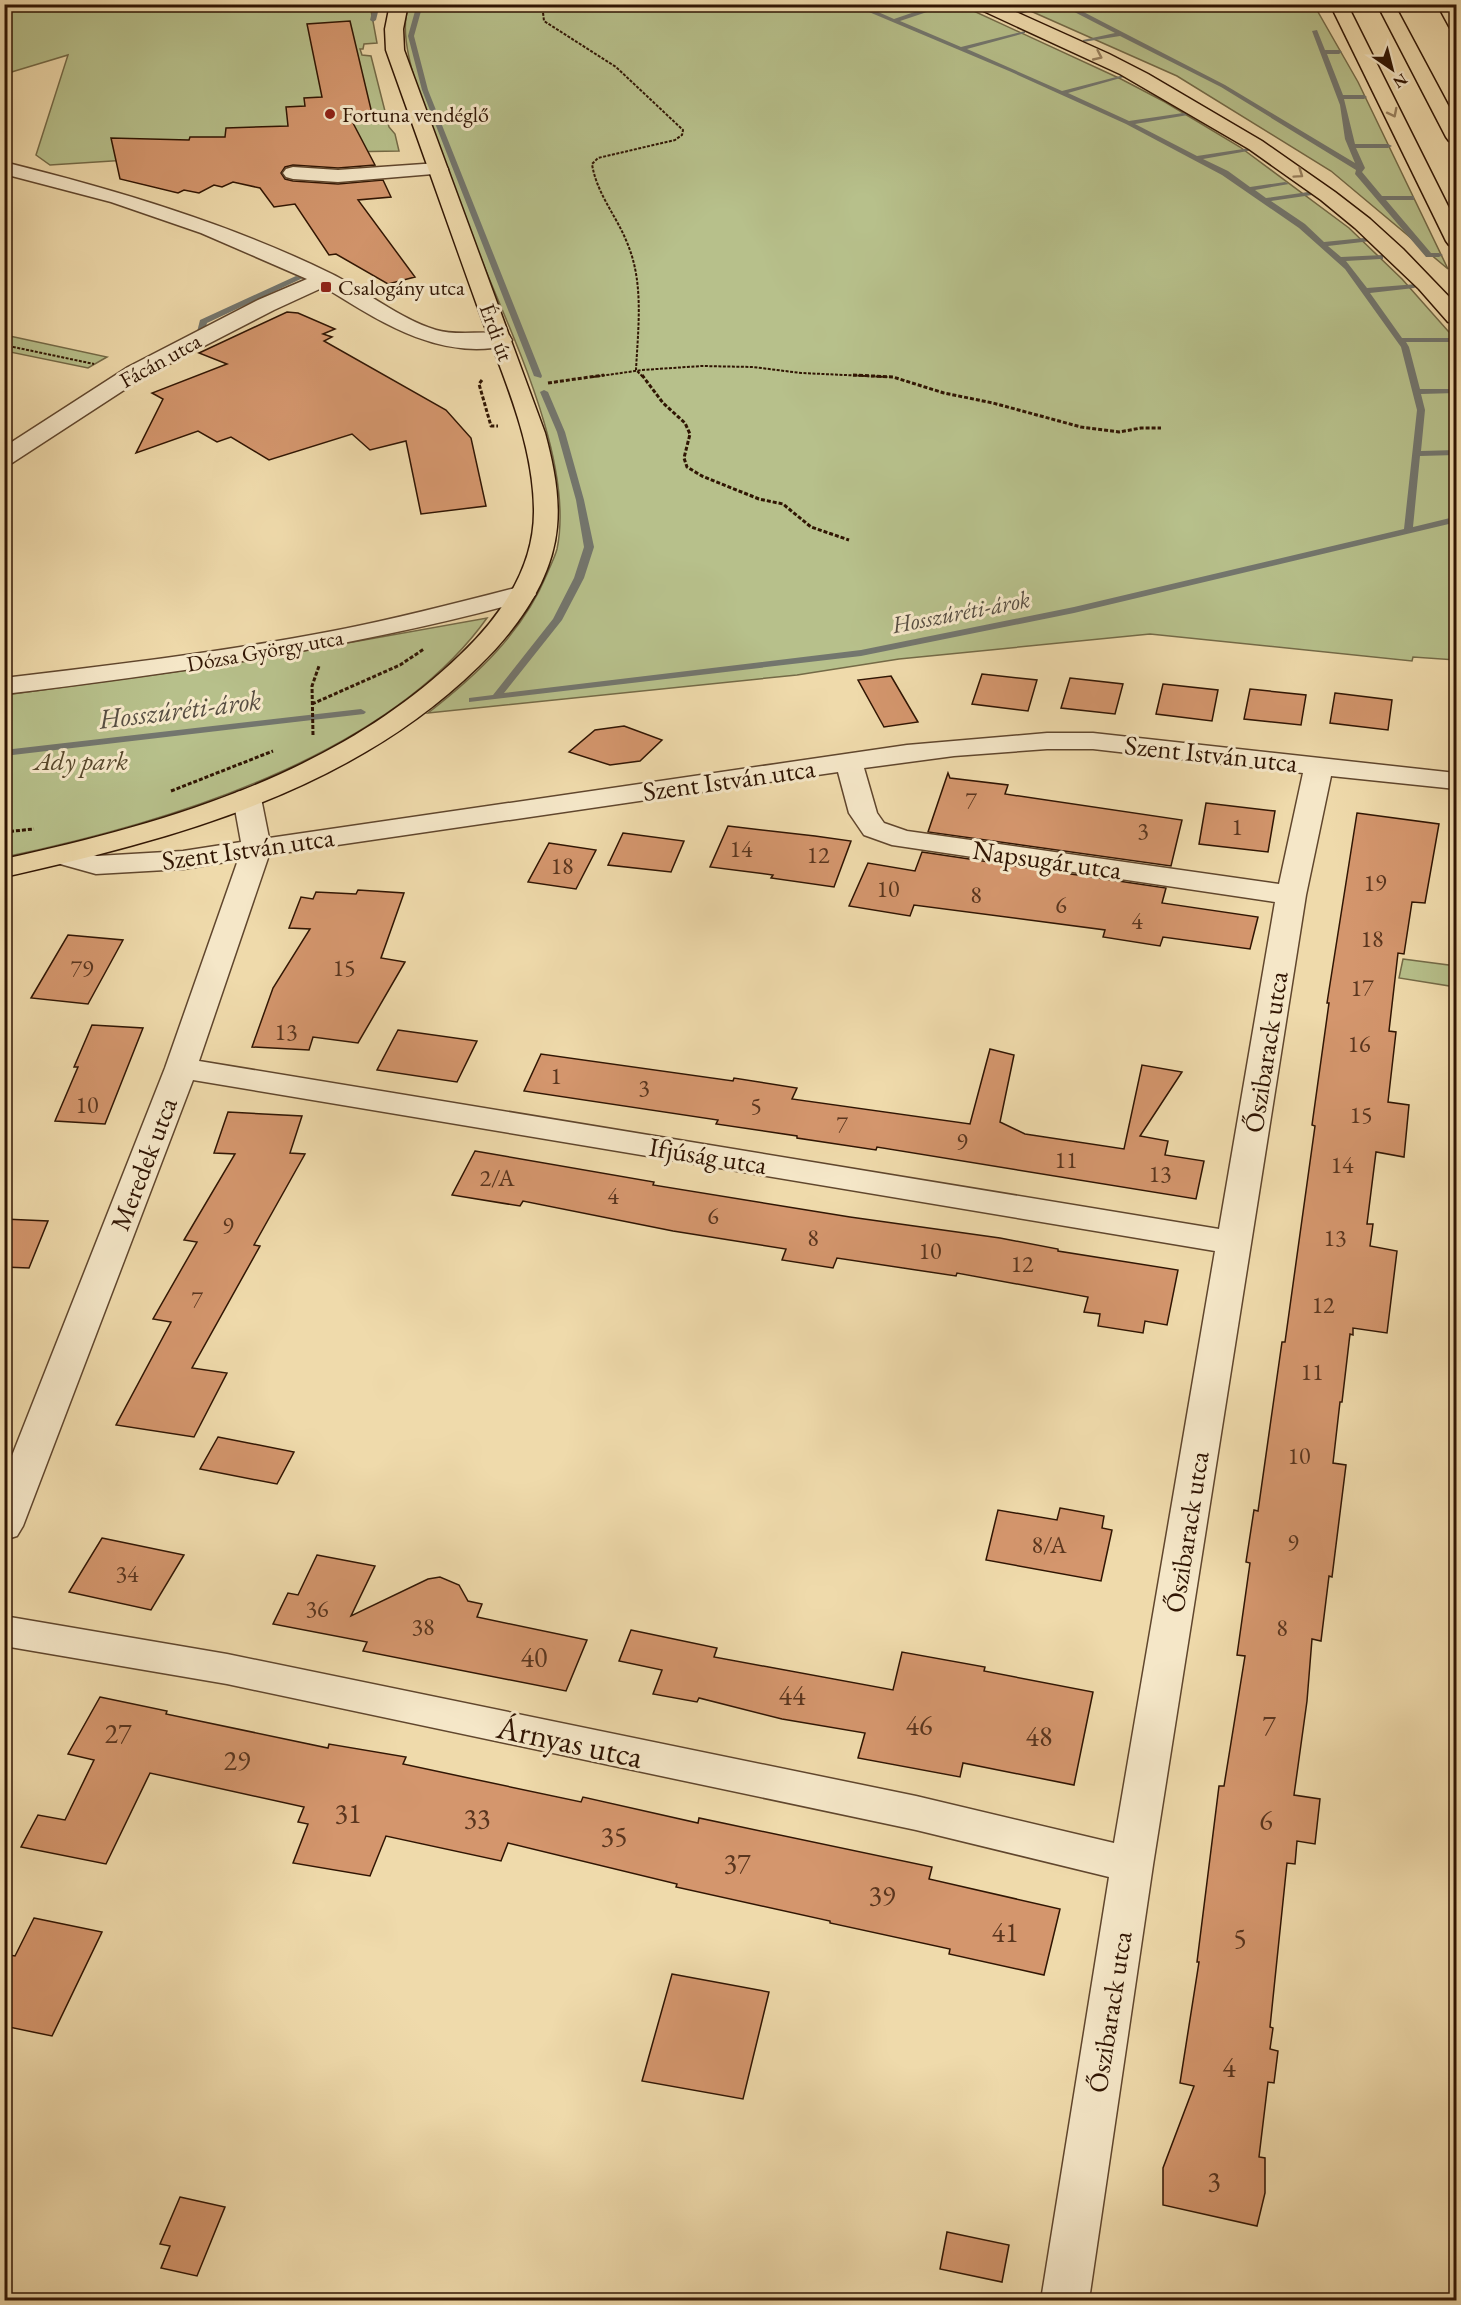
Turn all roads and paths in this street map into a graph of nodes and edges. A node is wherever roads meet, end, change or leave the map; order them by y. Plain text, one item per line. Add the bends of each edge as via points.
1 (399, 4) edge
2 (542, 4) edge
3 (965, 4) edge
4 (983, 4) edge
5 (1338, 4) edge
6 (1385, 4) edge
7 (1445, 4) edge
8 (1456, 24) edge
9 (1045, 32) junction
10 (1456, 137) edge
11 (4, 168) edge
12 (438, 170) junction
13 (293, 173) dead end
14 (1456, 241) edge
15 (325, 279) junction
16 (1456, 317) edge
17 (501, 340) junction
18 (471, 341) junction
19 (4, 345) edge
20 (636, 370) junction
21 (136, 372) junction
22 (517, 388) junction
23 (507, 425) dead end
24 (1161, 428) dead end
25 (4, 458) edge
26 (849, 540) dead end
27 (523, 594) junction
28 (432, 643) dead end
29 (4, 686) edge
30 (313, 736) dead end
31 (281, 748) dead end
32 (849, 763) junction
33 (1319, 765) junction
34 (1456, 781) edge
35 (164, 794) dead end
36 (248, 798) junction
37 (39, 828) dead end
38 (4, 832) edge
39 (257, 848) junction
40 (63, 856) junction
41 (4, 868) edge
42 (1291, 895) junction
43 (181, 1068) junction
44 (1234, 1244) junction
45 (4, 1526) edge
46 (4, 1631) edge
47 (1132, 1865) junction
48 (1065, 2301) edge

1 - 12 main road, Érdi út via 395,50
2 - 20 path via 544,21 616,67 682,130 675,140 598,159 592,164 592,175 628,245 638,281
3 - 9 main road
4 - 9 main road
5 -> 14 main road
6 - 10 main road
7 - 8 main road
9 -> 16 main road via 1121,67 1216,119 1320,188 1428,285
11 - 15 street via 118,198 208,229
12 - 13 street via 338,176
12 - 17 main road, Érdi út
15 - 18 street via 414,329
15 - 21 street, Fácán utca
17 - 18 street
17 - 22 main road, Érdi út
18 - 23 path via 491,426
19 - 21 path
20 - 22 path
20 - 24 path via 743,367 893,378 1082,427 1119,432
20 - 26 path via 685,423 690,434 684,458 687,467 702,477 759,499 783,504 811,527
21 - 25 street, Fácán utca
22 - 27 main road, Érdi út via 537,450 546,507 538,560
27 - 29 street, Dózsa György utca via 321,642
27 - 36 main road, Érdi út via 474,659 396,724
28 - 30 path via 400,665 312,704
31 - 35 path
32 - 33 street, Szent István utca via 1043,740 1093,741
32 - 39 street, Szent István utca
32 - 42 street, Napsugár utca via 863,813 874,829 902,839
33 - 34 street, Szent István utca
33 - 42 street, Őszibarack utca
36 - 39 street, Meredek utca
36 - 40 main road, Érdi út
37 - 38 path
39 - 40 street, Szent István utca via 183,860 96,865
39 - 43 street, Meredek utca
40 - 41 main road, Szent István utca
42 - 44 street, Őszibarack utca
43 - 44 street, Ifjúság utca
43 - 45 street, Meredek utca
44 - 47 street, Őszibarack utca
46 - 47 street, Árnyas utca via 239,1672 916,1813
47 - 48 street, Őszibarack utca

